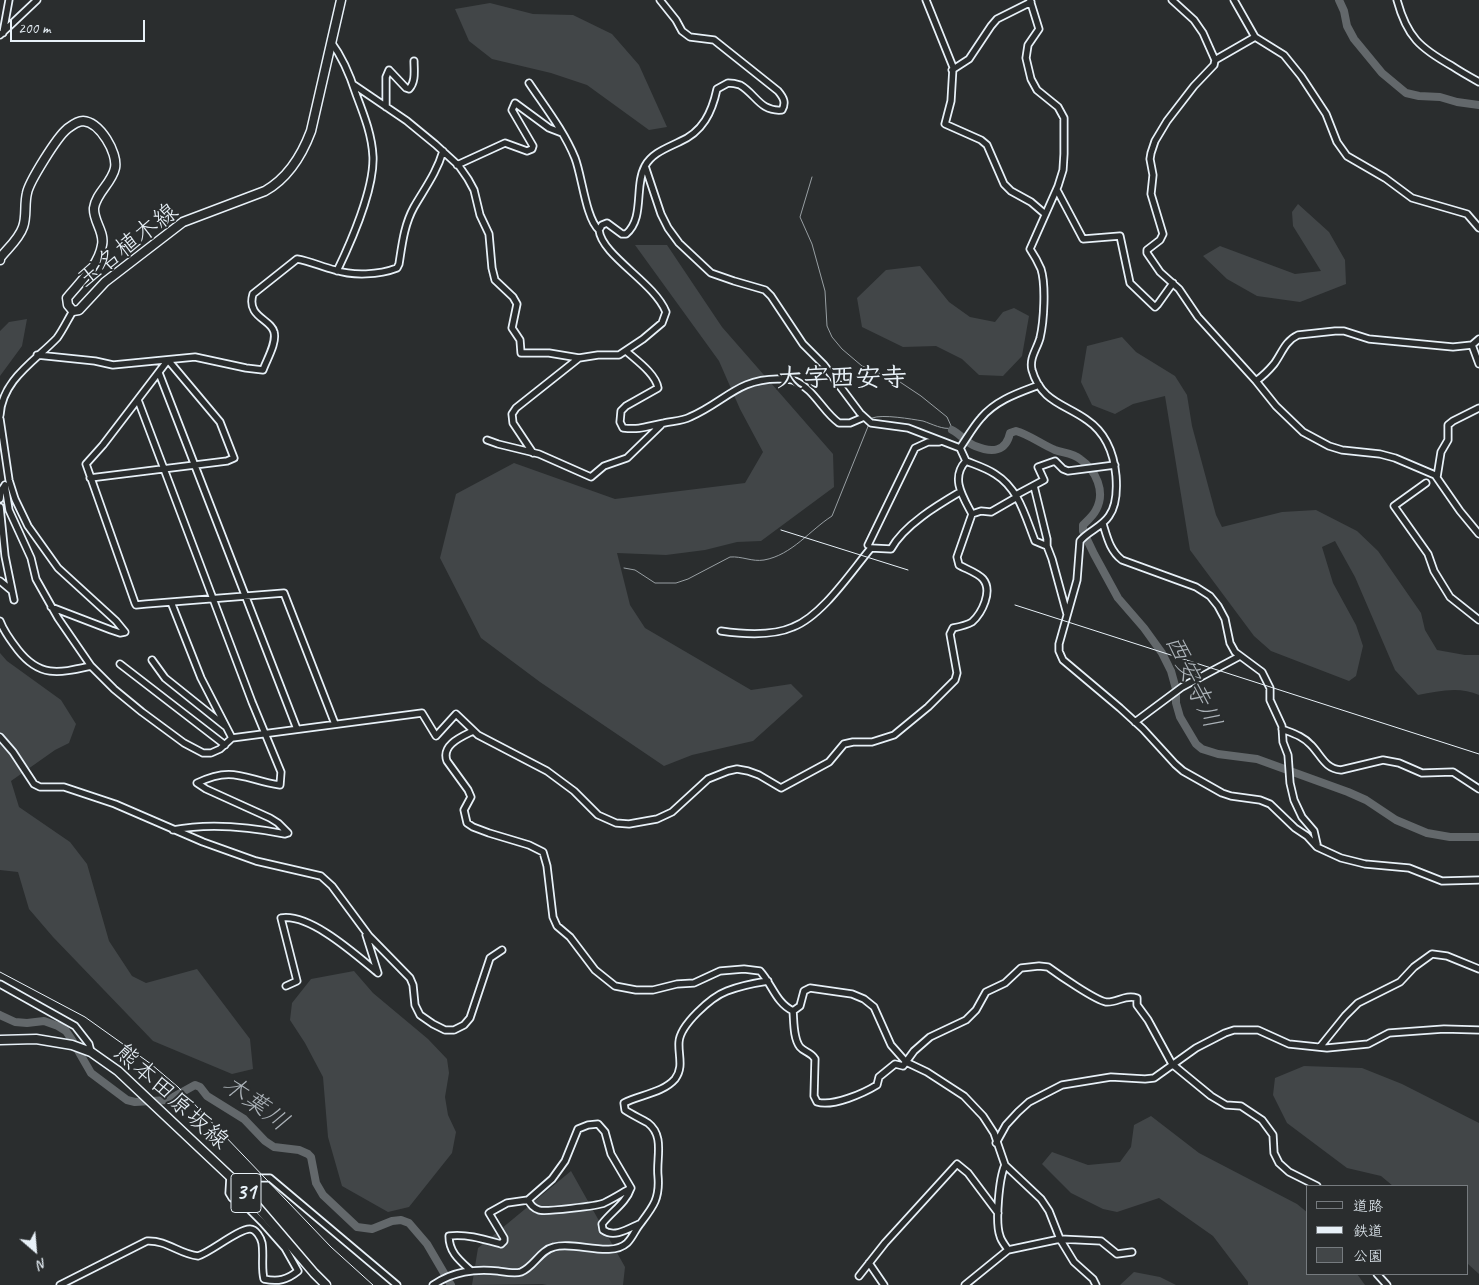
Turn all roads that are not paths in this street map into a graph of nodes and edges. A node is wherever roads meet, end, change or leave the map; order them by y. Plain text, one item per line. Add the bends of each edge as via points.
1 (9, 0) edge
2 (37, 0) edge
3 (341, 0) edge
4 (660, 0) edge
5 (926, 0) edge
6 (1172, 0) edge
7 (1234, 0) edge
8 (1398, 0) edge
9 (1030, 1) edge
10 (2, 34) edge
11 (1255, 37) junction
12 (331, 42) junction
13 (414, 60) dead end
14 (1215, 60) junction
15 (952, 70) junction
16 (1479, 82) edge
17 (529, 83) dead end
18 (354, 85) junction
19 (386, 107) junction
20 (562, 133) junction
21 (443, 151) junction
22 (457, 165) junction
23 (645, 166) junction
24 (1057, 190) junction
25 (1045, 214) junction
26 (1479, 228) edge
27 (600, 230) junction
28 (0, 260) edge
29 (337, 271) junction
30 (1173, 283) junction
31 (73, 311) junction
32 (1479, 339) edge
33 (1472, 345) junction
34 (626, 351) junction
35 (37, 355) junction
36 (579, 358) junction
37 (168, 360) junction
38 (1479, 364) edge
39 (159, 373) junction
40 (1256, 381) junction
41 (1039, 385) junction
42 (138, 400) junction
43 (1479, 408) edge
44 (0, 415) edge
45 (864, 417) junction
46 (0, 419) edge
47 (662, 423) junction
48 (487, 440) dead end
49 (943, 442) junction
50 (960, 448) junction
51 (533, 452) junction
52 (966, 461) junction
53 (195, 464) junction
54 (1115, 465) junction
55 (164, 468) junction
56 (1436, 476) junction
57 (90, 478) junction
58 (7, 482) junction
59 (1034, 486) junction
60 (960, 492) junction
61 (1017, 496) junction
62 (0, 499) edge
63 (0, 507) edge
64 (972, 514) junction
65 (1103, 524) junction
66 (1, 526) edge
67 (1479, 534) edge
68 (868, 545) dead end
69 (1047, 546) junction
70 (0, 581) edge
71 (10, 590) junction
72 (245, 596) junction
73 (213, 598) junction
74 (14, 600) dead end
75 (171, 602) junction
76 (51, 607) junction
77 (1067, 616) junction
78 (1479, 620) edge
79 (1, 624) edge
80 (721, 631) dead end
81 (1240, 656) junction
82 (152, 660) dead end
83 (120, 664) dead end
84 (91, 666) junction
85 (1135, 722) junction
86 (335, 724) junction
87 (226, 728) junction
88 (297, 729) junction
89 (1282, 729) junction
90 (473, 731) junction
91 (265, 734) junction
92 (0, 737) edge
93 (232, 738) junction
94 (225, 745) junction
95 (1479, 789) edge
96 (173, 830) junction
97 (1317, 847) junction
98 (1479, 880) edge
99 (364, 928) junction
100 (502, 950) dead end
101 (1479, 969) edge
102 (768, 982) junction
103 (0, 984) edge
104 (286, 986) dead end
105 (793, 1011) junction
106 (1479, 1030) edge
107 (0, 1040) edge
108 (1320, 1047) junction
109 (91, 1052) junction
110 (906, 1062) junction
111 (1172, 1064) junction
112 (996, 1142) junction
113 (1005, 1165) junction
114 (230, 1176) junction
115 (238, 1184) junction
116 (1315, 1185) edge
117 (631, 1188) junction
118 (528, 1200) junction
119 (998, 1213) junction
120 (639, 1224) junction
121 (1060, 1239) junction
122 (1008, 1250) junction
123 (1132, 1252) dead end
124 (868, 1263) junction
125 (470, 1270) junction
126 (1378, 1275) edge
127 (859, 1276) dead end
128 (434, 1284) edge
129 (60, 1285) edge
130 (326, 1285) edge
131 (397, 1285) edge
132 (884, 1285) edge
133 (965, 1285) edge
134 (1096, 1285) edge
135 (1387, 1285) edge

1 - 10 street
2 - 10 street
3 - 12 main road, 玉名植木線
4 - 23 street via 682,31 690,37 714,40 778,91 784,97 784,105 782,110 772,111 739,85 728,83 717,89 705,122 693,134 658,153
5 - 15 street
6 - 14 street via 1194,20
7 - 11 street
8 - 16 street via 1404,22 1425,50
9 - 15 street via 997,19 969,59
9 - 24 street via 1039,29 1026,52 1029,70 1037,90 1058,106 1064,118 1063,170
11 - 14 street
11 - 26 street via 1279,51 1290,62 1326,114 1337,142 1347,156 1412,198 1466,214
12 - 18 street via 342,57
12 - 31 main road, 玉名植木線 via 306,146 284,178 265,191 183,222
13 - 19 street via 414,78 409,89 389,70
14 - 30 street via 1167,121 1150,156 1151,194 1163,234 1147,253 1160,272
15 - 25 street via 951,102 945,124 988,145 1004,184
17 - 20 street
18 - 19 street
18 - 29 street via 371,142 372,171
19 - 21 street
20 - 22 street via 515,103 512,110 532,149 527,151 505,143
20 - 27 street via 575,158 591,216
21 - 22 street
21 - 29 street via 439,166 407,222 396,268 360,273
22 - 36 street via 474,190 489,234 495,280 517,304 512,328 520,340 521,353
23 - 27 street via 633,228 622,234 607,223
23 - 45 street via 661,214 679,243 712,273 766,290 803,344
24 - 25 street
24 - 30 street via 1082,240 1120,236 1130,283 1155,307
25 - 41 street via 1030,248 1043,279 1040,338 1031,362
27 - 34 street via 600,237 608,250 654,293 666,312 662,323
28 - 31 main road, 玉名植木線 via 23,227 26,194 37,171 65,130 83,121 92,124 112,147 115,167 94,209 103,244 92,266 67,298
29 - 37 street via 297,259 253,294 252,304 259,317 274,332 263,370 194,357
30 - 40 street
31 - 35 street via 58,336
32 - 33 street
33 - 38 street
33 - 40 street via 1453,347 1391,342 1344,331 1298,335 1285,345 1275,362
34 - 36 street via 619,355
34 - 47 street via 651,375 658,388 621,411 622,427 637,430
35 - 37 street via 113,364
35 - 44 street via 13,381
36 - 51 street via 512,414 513,422
37 - 39 street
37 - 53 street via 220,422 234,458
39 - 42 street
39 - 53 street
40 - 56 street via 1282,413 1303,432 1328,446 1395,458
41 - 50 street via 993,407
41 - 54 street via 1052,401 1099,429 1109,444
42 - 55 street
42 - 57 street via 86,464
43 - 56 street via 1448,425 1448,440 1441,452
45 - 47 street via 839,424 797,381 775,379 751,382 691,417
45 - 49 street via 871,422 908,428
46 - 58 street
47 - 51 street via 627,458 604,466 591,477
48 - 51 street
49 - 50 street
49 - 68 street via 928,442 915,448
50 - 52 street
52 - 60 street via 960,469
52 - 61 street via 995,474
53 - 55 street
53 - 72 street
54 - 59 street via 1068,471 1055,461 1038,467 1044,480
54 - 65 street via 1115,502
55 - 57 street
55 - 73 street
56 - 67 street
56 - 78 street via 1394,506 1428,554 1450,597
57 - 75 street via 136,605
58 - 62 street
58 - 76 street via 9,510 31,558 36,579
58 - 76 street via 28,526 54,563 125,632 111,630
59 - 61 street
59 - 69 street
60 - 64 street
60 - 80 street via 927,512 891,549 871,548 818,612 793,628 746,634
61 - 64 street via 991,512
61 - 69 street via 1035,541
63 - 66 street
64 - 90 street via 956,557 959,564 983,578 987,588 981,610 971,623 953,628 950,634 957,673 955,680 894,735 872,742 844,744 828,762 781,788 748,771 737,769 708,780 672,812 657,819 616,823 598,815 547,771
65 - 77 street via 1080,541 1077,580
65 - 81 street via 1114,552 1122,560 1196,586 1210,596 1225,619 1230,643
66 - 71 street
69 - 77 street
70 - 71 street
71 - 74 street
72 - 73 street
72 - 86 street via 284,593
72 - 88 street
73 - 75 street
73 - 91 street
75 - 87 street via 201,678
76 - 84 street
77 - 85 street via 1059,644 1063,660
79 - 84 street via 26,660 42,670 62,672
81 - 85 street via 1182,687
81 - 89 street via 1262,672
82 - 87 street via 165,678
83 - 94 street
84 - 94 street via 114,689 184,743 203,753 211,753
85 - 97 street via 1183,771 1222,793 1270,804
86 - 88 street
86 - 90 street via 422,713 436,736 456,714
87 - 93 street
88 - 91 street
89 - 95 street via 1303,738 1328,766 1336,770 1383,760 1422,773 1454,772
89 - 97 street via 1294,800 1314,831
90 - 102 street via 454,741 445,756 471,797 464,810 468,823 543,852 557,926 603,978 625,989 653,990 694,983 720,971 744,969 760,971
91 - 93 street
91 - 96 street via 281,772 280,785 236,774 209,777 197,783 270,818 288,833 238,827
92 - 96 street via 34,784 40,787 64,786
93 - 94 street
96 - 99 street via 256,862 321,876
97 - 98 street via 1341,858 1409,868 1442,881
99 - 100 street via 410,978 418,1012 445,1030 454,1030 470,1018 490,958
99 - 104 street via 378,973 313,926 294,918 281,918 297,981
101 - 108 street via 1447,956 1432,954 1400,982 1358,1003
102 - 105 street via 786,1008
102 - 120 street via 727,991 700,1010 681,1032 681,1067 673,1081 624,1104 625,1110 653,1128 658,1137 657,1199
103 - 109 street via 75,1026
105 - 110 street via 800,1006 804,992 810,988 852,994 874,1008 891,1045
105 - 110 street via 800,1048 815,1059 814,1096 817,1102 861,1095 877,1085 879,1077 887,1069 895,1064 903,1066
106 - 108 street via 1389,1033 1368,1044
107 - 109 main road, 熊本田原坂線 / 31 via 36,1039
108 - 111 street via 1290,1044 1258,1030 1234,1030
109 - 114 main road, 熊本田原坂線 / 31 via 118,1070
110 - 111 street via 930,1037 973,1014 986,992 1005,983 1021,968 1039,966 1048,967 1107,1002 1130,996 1137,998 1137,1005
110 - 112 street via 964,1096 983,1116
111 - 112 street via 1154,1078 1111,1077 1062,1085 1018,1112
111 - 116 street via 1211,1096 1226,1105 1241,1106 1262,1120 1273,1135 1274,1154 1279,1162 1289,1172
112 - 113 street
113 - 119 street
113 - 121 street via 1050,1211
114 - 115 main road, 熊本田原坂線 / 31
114 - 129 street via 232,1198 249,1209 285,1248 298,1271 294,1275 276,1281 264,1279 262,1242 254,1230 249,1229 198,1256 155,1240 147,1241
115 - 130 main road, 熊本田原坂線 / 31
115 - 131 street via 270,1178
117 - 118 street via 598,1205 551,1211 540,1210
117 - 118 street via 611,1154 605,1132 598,1124 588,1125 578,1129 558,1172
117 - 120 street via 630,1194 602,1224 603,1230 606,1233 622,1232
118 - 125 street via 507,1203 489,1213 504,1238 501,1244 471,1236 449,1236 452,1252
119 - 122 street via 1000,1236
119 - 124 street via 968,1173 957,1164
120 - 125 street via 627,1242 614,1250 555,1246 519,1273
121 - 122 street
121 - 123 street via 1102,1241 1118,1254
121 - 134 street via 1074,1262
122 - 133 street
124 - 127 street
124 - 132 street
125 - 128 street
126 - 135 street

